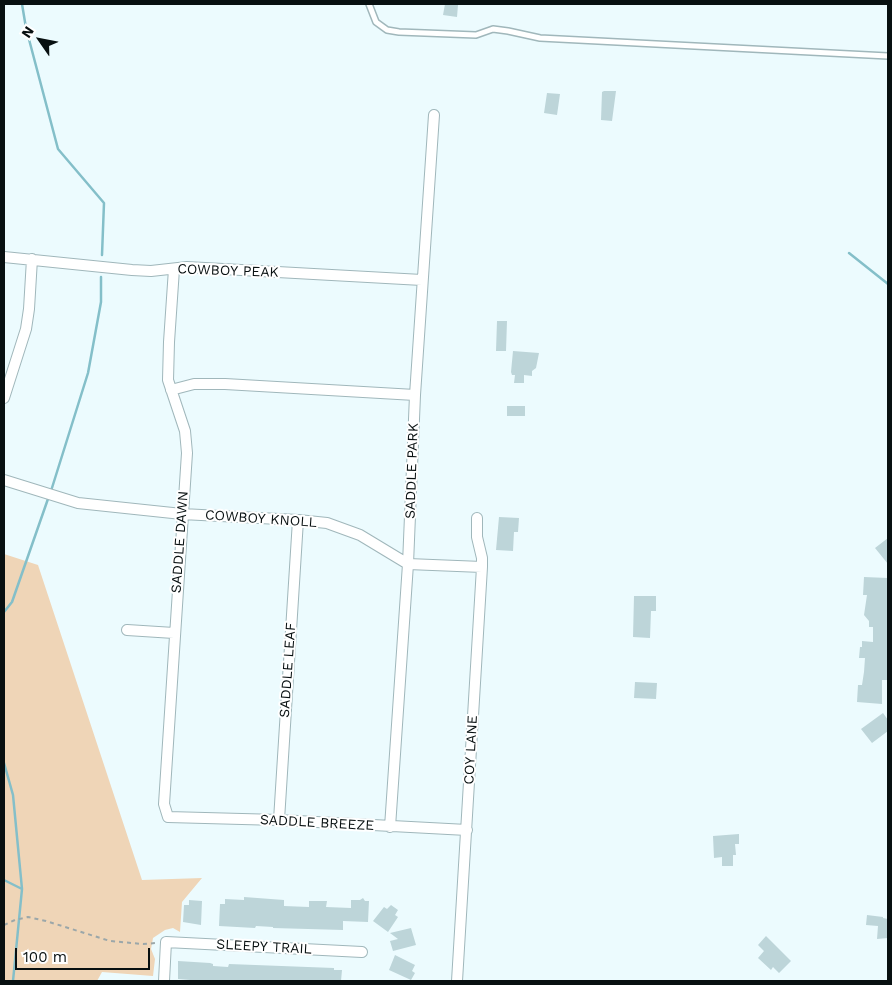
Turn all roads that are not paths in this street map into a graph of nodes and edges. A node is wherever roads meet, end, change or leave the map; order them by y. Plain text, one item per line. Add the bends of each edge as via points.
1 (368, 4) edge
2 (888, 56) edge
3 (434, 115) dead end
4 (4, 258) edge
5 (32, 259) junction
6 (174, 269) junction
7 (422, 280) junction
8 (171, 390) junction
9 (415, 395) junction
10 (4, 398) edge
11 (4, 480) edge
12 (182, 514) junction
13 (477, 518) dead end
14 (298, 520) junction
15 (408, 564) junction
16 (482, 567) junction
17 (127, 630) dead end
18 (174, 633) junction
19 (168, 817) joint
20 (278, 820) junction
21 (390, 827) junction
22 (467, 830) junction
23 (362, 952) dead end
24 (164, 981) edge
25 (457, 981) edge

1 - 2 lane via 376,22 387,30 398,32 476,35 493,30 540,38
3 - 7 street, SADDLE PARK
4 - 5 street, COWBOY PEAK
5 - 6 street, COWBOY PEAK via 132,270
5 - 10 street via 26,329
6 - 7 street, COWBOY PEAK via 186,267
6 - 8 street, SADDLE DAWN via 168,370
7 - 9 street, SADDLE PARK
8 - 9 street via 194,384 225,384
8 - 12 street, SADDLE DAWN via 187,441
9 - 15 street, SADDLE PARK
11 - 12 street, COWBOY KNOLL via 78,503
12 - 14 street, COWBOY KNOLL
12 - 18 street, SADDLE DAWN
13 - 16 street, COY LANE
14 - 15 street, COWBOY KNOLL via 327,524 360,535
14 - 20 street, SADDLE LEAF
15 - 16 street, COWBOY KNOLL
15 - 21 street, SADDLE PARK
16 - 22 street, COY LANE
17 - 18 street
18 - 19 street, SADDLE DAWN via 164,804
19 - 20 street, SADDLE BREEZE
20 - 21 street, SADDLE BREEZE
21 - 22 street, SADDLE BREEZE
22 - 25 street, COY LANE
23 - 24 street, SLEEPY TRAIL via 166,942

